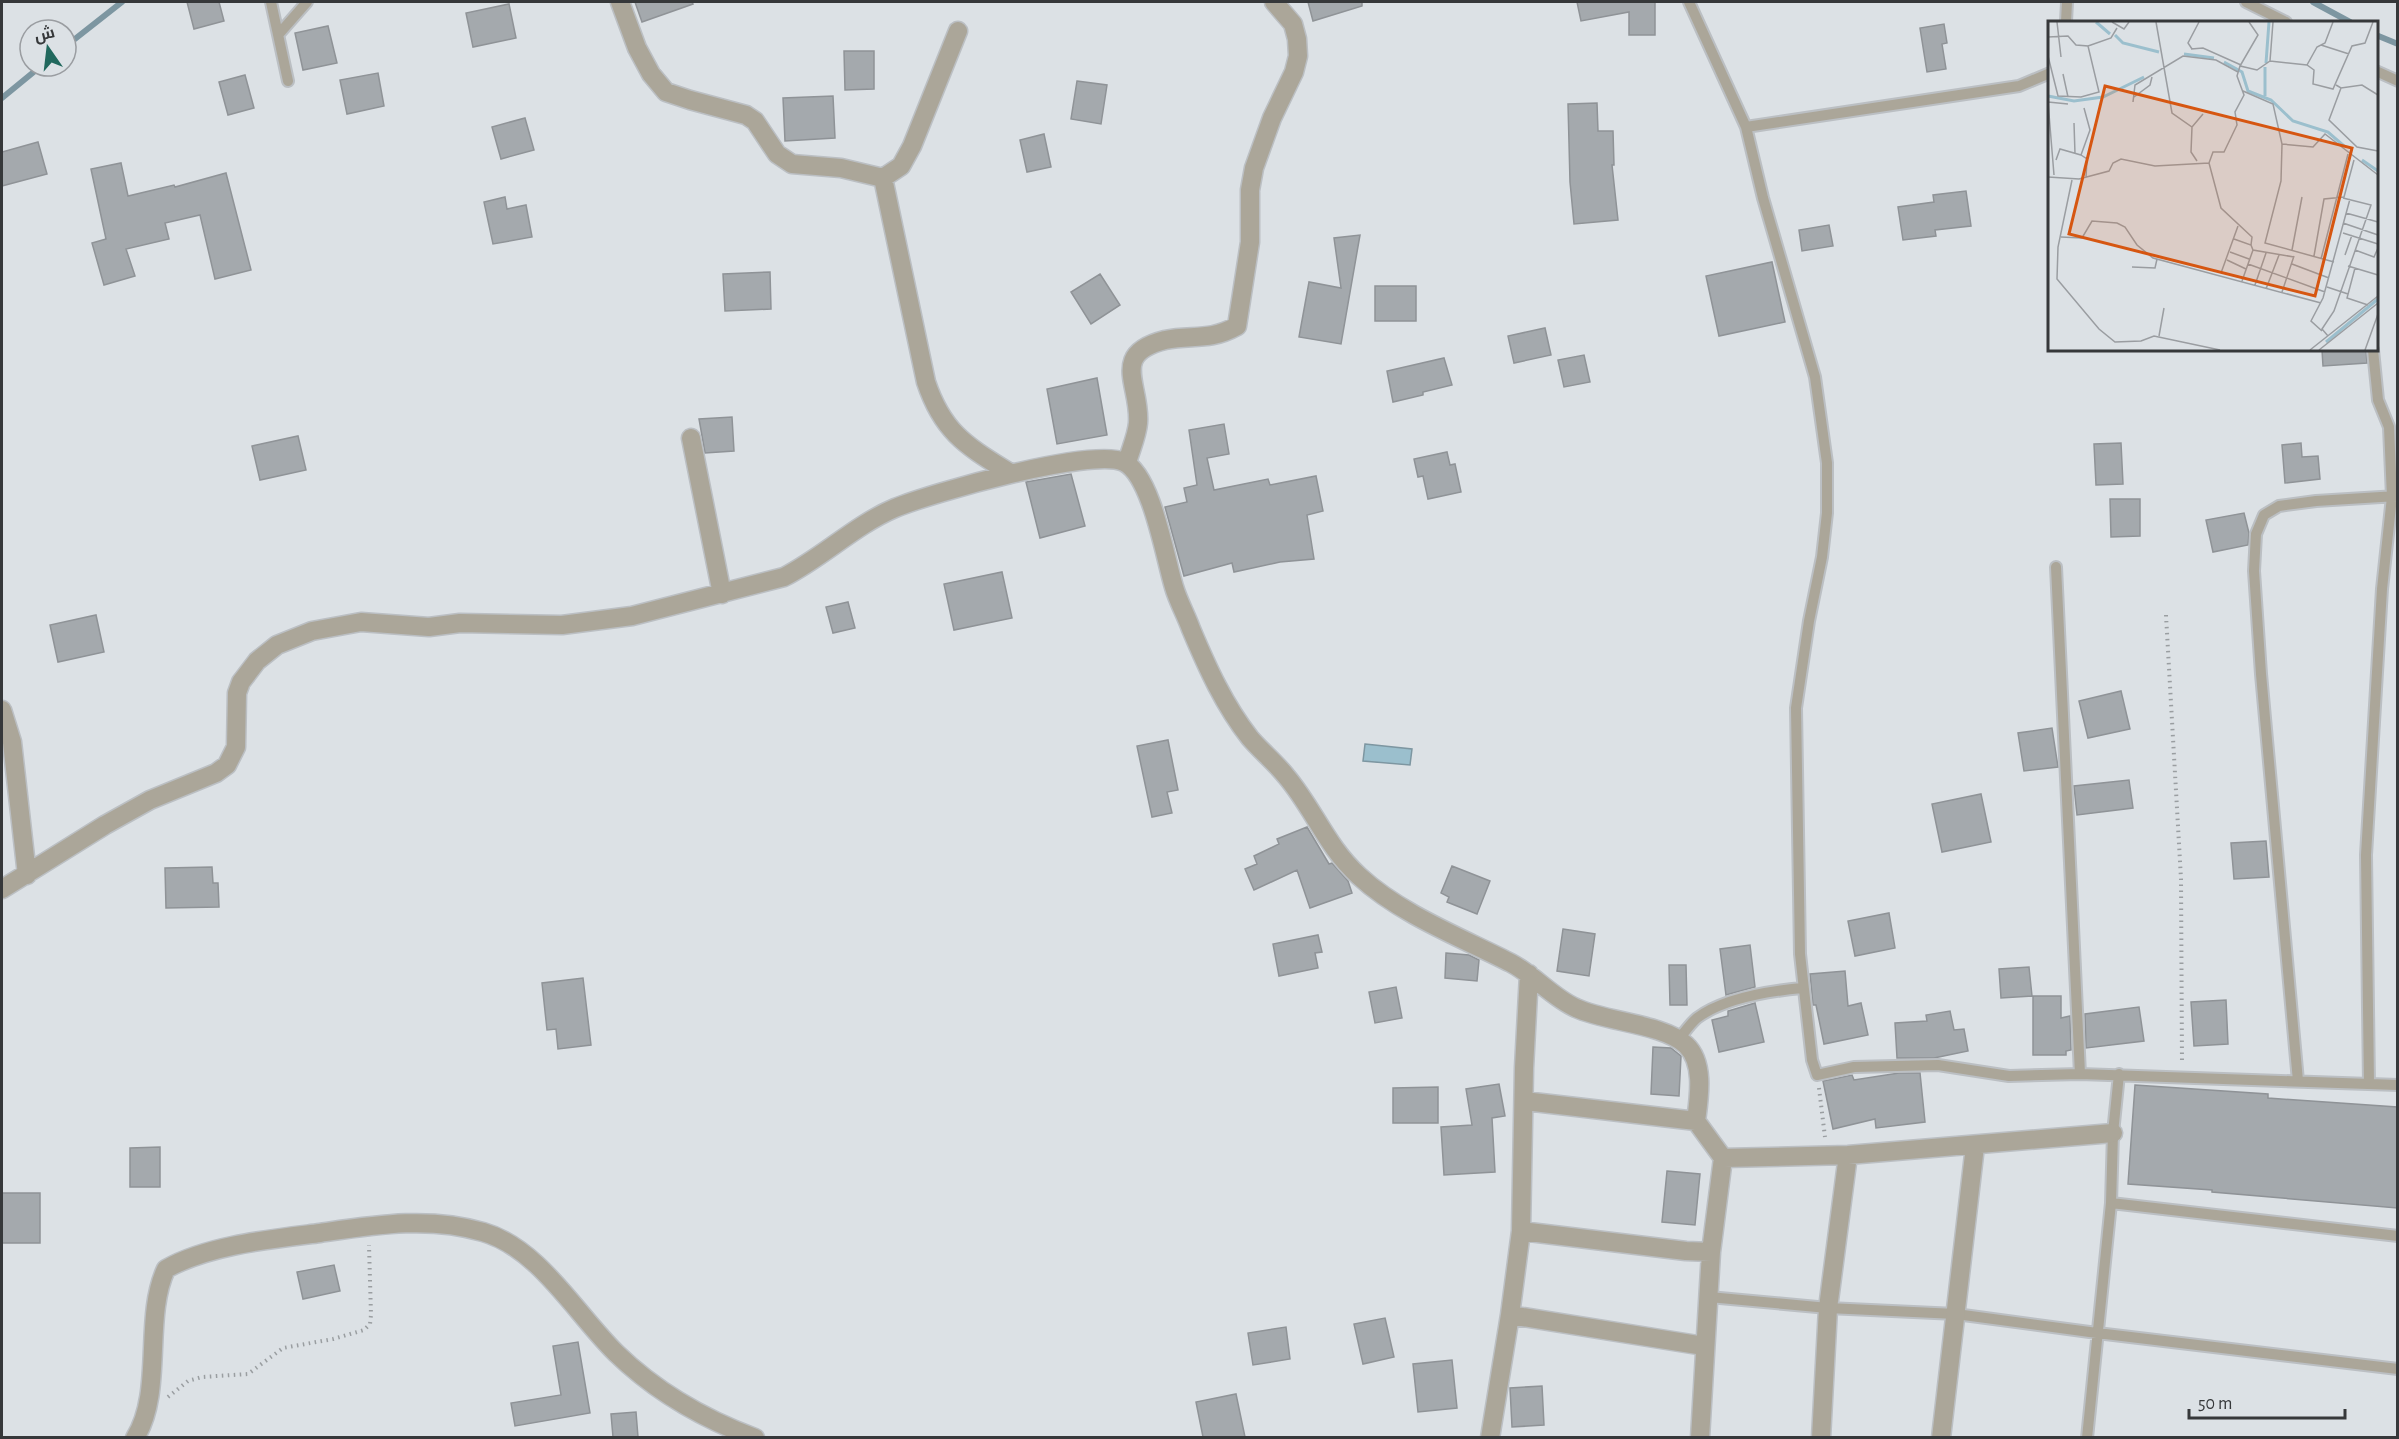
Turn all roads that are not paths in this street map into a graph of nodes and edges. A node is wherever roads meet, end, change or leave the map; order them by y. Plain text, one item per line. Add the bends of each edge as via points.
1 (271, 2) edge
2 (307, 2) edge
3 (620, 2) edge
4 (1274, 2) edge
5 (1689, 2) edge
6 (2067, 2) edge
7 (2246, 2) edge
8 (2066, 21) edge
9 (2284, 21) edge
10 (958, 31) dead end
11 (278, 35) junction
12 (2378, 71) edge
13 (2048, 73) edge
14 (288, 81) dead end
15 (2397, 81) edge
16 (1746, 127) junction
17 (883, 178) junction
18 (2373, 351) edge
19 (691, 438) dead end
20 (1127, 464) junction
21 (1010, 473) junction
22 (2395, 497) edge
23 (2056, 567) dead end
24 (722, 594) junction
25 (2, 710) edge
26 (27, 875) junction
27 (2, 889) edge
28 (1528, 974) junction
29 (1802, 988) junction
30 (1678, 1040) junction
31 (2080, 1074) junction
32 (2119, 1074) junction
33 (2298, 1081) junction
34 (2369, 1084) junction
35 (2397, 1085) edge
36 (1524, 1101) junction
37 (1696, 1120) junction
38 (2113, 1133) junction
39 (1975, 1146) junction
40 (1848, 1155) junction
41 (1723, 1158) junction
42 (2111, 1203) junction
43 (1521, 1231) junction
44 (2397, 1236) edge
45 (1711, 1252) junction
46 (1709, 1297) junction
47 (1828, 1308) junction
48 (1956, 1314) junction
49 (1510, 1315) junction
50 (2097, 1334) junction
51 (1704, 1346) junction
52 (2397, 1369) edge
53 (135, 1437) edge
54 (755, 1437) edge
55 (1490, 1437) edge
56 (1700, 1437) edge
57 (1821, 1437) edge
58 (1941, 1437) edge
59 (2086, 1437) edge

1 - 11 lane
2 - 11 lane
3 - 17 street via 651,74 666,92 746,115 755,121 777,154 792,164 841,168
4 - 20 street via 1293,24 1298,56 1254,168 1250,242 1237,326 1208,338 1168,339 1144,346 1136,353 1132,381 1138,422
5 - 16 lane
6 - 8 lane
7 - 9 lane
10 - 17 street via 912,146 901,166
11 - 14 lane
12 - 15 lane
13 - 16 lane via 2019,86
16 - 29 lane via 1815,377 1827,464 1822,557 1796,708
17 - 21 street via 934,406 966,446
18 - 22 lane via 2378,400 2389,427
19 - 24 street
20 - 21 street via 1100,460
20 - 28 street via 1151,503 1175,590 1222,696 1251,738 1286,776 1332,848 1377,890
21 - 24 street via 895,508 857,528 784,577
22 - 33 lane via 2279,506 2264,515 2256,534 2254,571 2261,674
22 - 34 lane via 2382,589 2366,855
23 - 31 lane
24 - 26 street via 632,616 562,625 460,623 429,627 361,622 312,631 286,641 257,661 241,682 237,693 236,747 227,765 150,800
25 - 26 street via 12,742
26 - 27 street
28 - 30 street via 1573,1007
28 - 36 street
29 - 30 lane via 1727,1003 1697,1018
29 - 31 lane via 1817,1075 1854,1067 1938,1065 2008,1076
30 - 37 street via 1688,1047 1696,1067 1700,1098
31 - 32 lane
32 - 33 lane
32 - 38 lane
33 - 34 lane
34 - 35 lane
36 - 37 street
36 - 43 street
37 - 41 street
38 - 39 street
38 - 42 lane
39 - 40 street
39 - 48 street
40 - 41 street
40 - 47 street
41 - 45 street
42 - 44 lane
42 - 50 lane
43 - 45 street
43 - 49 street
45 - 46 street
46 - 47 lane
46 - 51 street
47 - 48 lane
47 - 57 street
48 - 50 lane
48 - 58 street
49 - 51 street
49 - 55 street
50 - 52 lane
50 - 59 lane
51 - 56 street
53 - 54 street via 144,1416 159,1289 166,1269 195,1255 277,1239 414,1221 464,1227 501,1240 537,1266 597,1334 651,1384 725,1427

